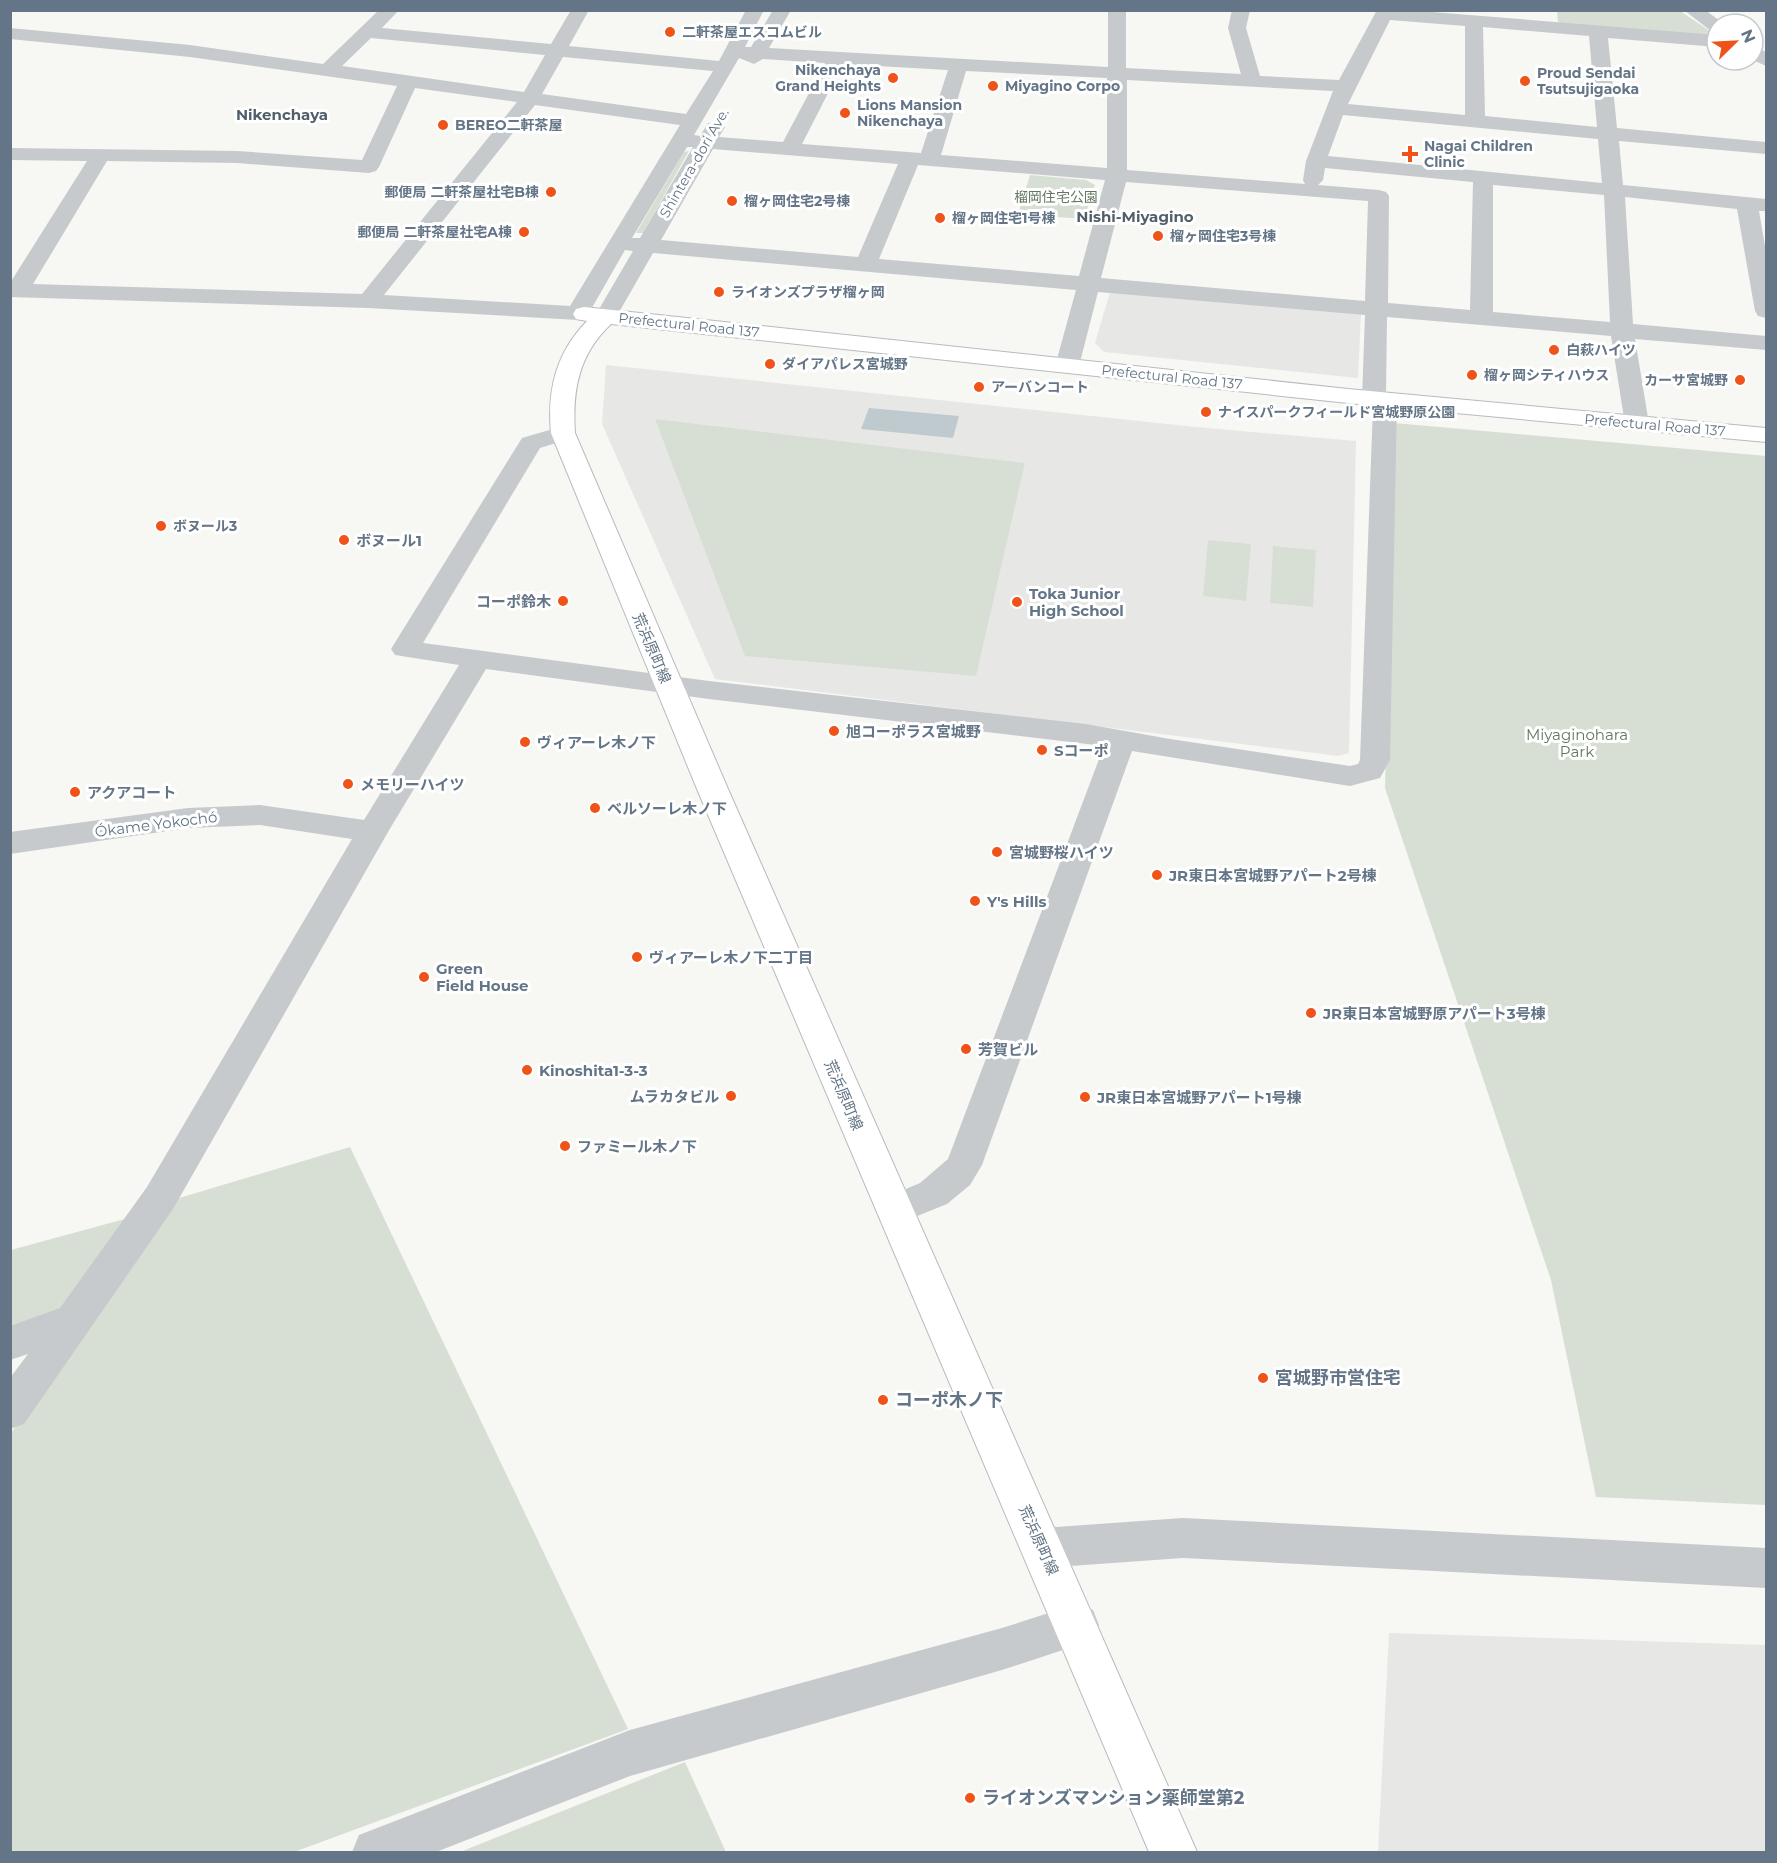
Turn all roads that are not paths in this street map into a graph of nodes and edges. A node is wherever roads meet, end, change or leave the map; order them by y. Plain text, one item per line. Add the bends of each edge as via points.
1 (390, 10) edge
2 (580, 10) edge
3 (755, 10) edge
4 (782, 10) edge
5 (1117, 10) edge
6 (1241, 10) edge
7 (1385, 12) edge
8 (1549, 19) edge
9 (1474, 21) junction
10 (367, 32) junction
11 (1598, 32) junction
12 (10, 33) edge
13 (1705, 40) edge
14 (557, 50) junction
15 (757, 53) junction
16 (837, 58) junction
17 (730, 59) junction
18 (959, 64) junction
19 (326, 71) junction
20 (745, 74) dead end
21 (1119, 74) junction
22 (1252, 80) junction
23 (409, 81) junction
24 (1345, 86) junction
25 (531, 99) junction
26 (727, 106) dead end
27 (1338, 109) junction
28 (692, 121) junction
29 (1475, 121) junction
30 (1607, 134) junction
31 (681, 140) junction
32 (706, 142) junction
33 (1767, 148) edge
34 (789, 149) junction
35 (10, 154) edge
36 (101, 155) junction
37 (920, 159) junction
38 (1316, 161) junction
39 (1117, 175) junction
40 (1483, 178) junction
41 (1613, 190) junction
42 (1311, 191) junction
43 (1757, 204) edge
44 (618, 243) junction
45 (646, 245) junction
46 (866, 264) junction
47 (1089, 284) junction
48 (14, 290) edge
49 (368, 301) junction
50 (1376, 310) junction
51 (1767, 311) edge
52 (1481, 318) junction
53 (590, 320) junction
54 (1622, 331) junction
55 (1767, 343) edge
56 (1067, 366) junction
57 (1379, 399) junction
58 (1637, 424) junction
59 (563, 433) junction
60 (1767, 435) edge
61 (472, 668) junction
62 (392, 670) dead end
63 (667, 683) junction
64 (1121, 740) junction
65 (372, 832) junction
66 (10, 843) edge
67 (895, 1210) junction
68 (77, 1319) junction
69 (10, 1343) edge
70 (10, 1411) edge
71 (1042, 1548) junction
72 (1767, 1568) edge
73 (1077, 1624) junction
74 (376, 1852) edge
75 (1173, 1852) edge

1 - 10 street
2 - 14 street
3 - 17 street, Shintera-dori Ave.
4 - 15 street
5 - 21 street
6 - 22 street via 1237,28
7 - 9 street
7 - 24 street
8 - 9 street
8 - 11 street
9 - 29 street
10 - 14 street
10 - 19 street
11 - 13 street
11 - 30 street
12 - 19 street via 190,51
14 - 17 street
14 - 25 street
15 - 16 street
15 - 17 street
15 - 20 street
16 - 18 street
16 - 34 street
17 - 28 street, Shintera-dori Ave.
18 - 21 street
18 - 37 street
19 - 23 street
21 - 22 street
21 - 39 street
22 - 24 street
23 - 25 street
23 - 36 street via 369,167 237,157
24 - 27 street
25 - 28 street
25 - 49 street
26 - 32 street, Shintera-dori Ave.
27 - 29 street
27 - 38 street
28 - 31 street, Shintera-dori Ave.
29 - 30 street
30 - 33 street
30 - 41 street
31 - 32 street
31 - 44 street, Shintera-dori Ave.
32 - 34 street
32 - 45 street, Shintera-dori Ave.
34 - 37 street
35 - 36 street
36 - 48 street
37 - 39 street
37 - 46 street
38 - 40 street
38 - 42 street
39 - 42 street
39 - 47 street
40 - 41 street
40 - 52 street
41 - 43 street
41 - 54 street
42 - 50 street via 1378,196
43 - 51 street
44 - 45 street
44 - 53 street, Shintera-dori Ave.
45 - 46 street
45 - 53 street, Shintera-dori Ave.
46 - 47 street
47 - 50 street
47 - 56 street
48 - 49 street
49 - 53 street
50 - 52 street
50 - 57 street
52 - 54 street
53 - 56 main road, Prefectural Road 137
53 - 59 main road, 荒浜原町線 via 564,383 560,405
54 - 55 street
54 - 58 street
56 - 57 main road, Prefectural Road 137
57 - 58 main road, Prefectural Road 137
57 - 64 street via 1374,766 1350,776
58 - 60 main road, Prefectural Road 137
59 - 61 street via 531,443 405,650
59 - 63 main road, 荒浜原町線
61 - 62 street
61 - 63 street
61 - 65 street
63 - 64 street
63 - 67 main road, 荒浜原町線
64 - 67 street via 964,1165 939,1192
65 - 66 street, Ókame Yokochó via 260,815 188,818
65 - 68 street via 160,1198
67 - 71 main road, 荒浜原町線
68 - 69 street
68 - 70 street
71 - 72 street via 1184,1538
71 - 73 main road, 荒浜原町線
73 - 74 street via 1002,1649 630,1753
73 - 75 main road, 荒浜原町線

